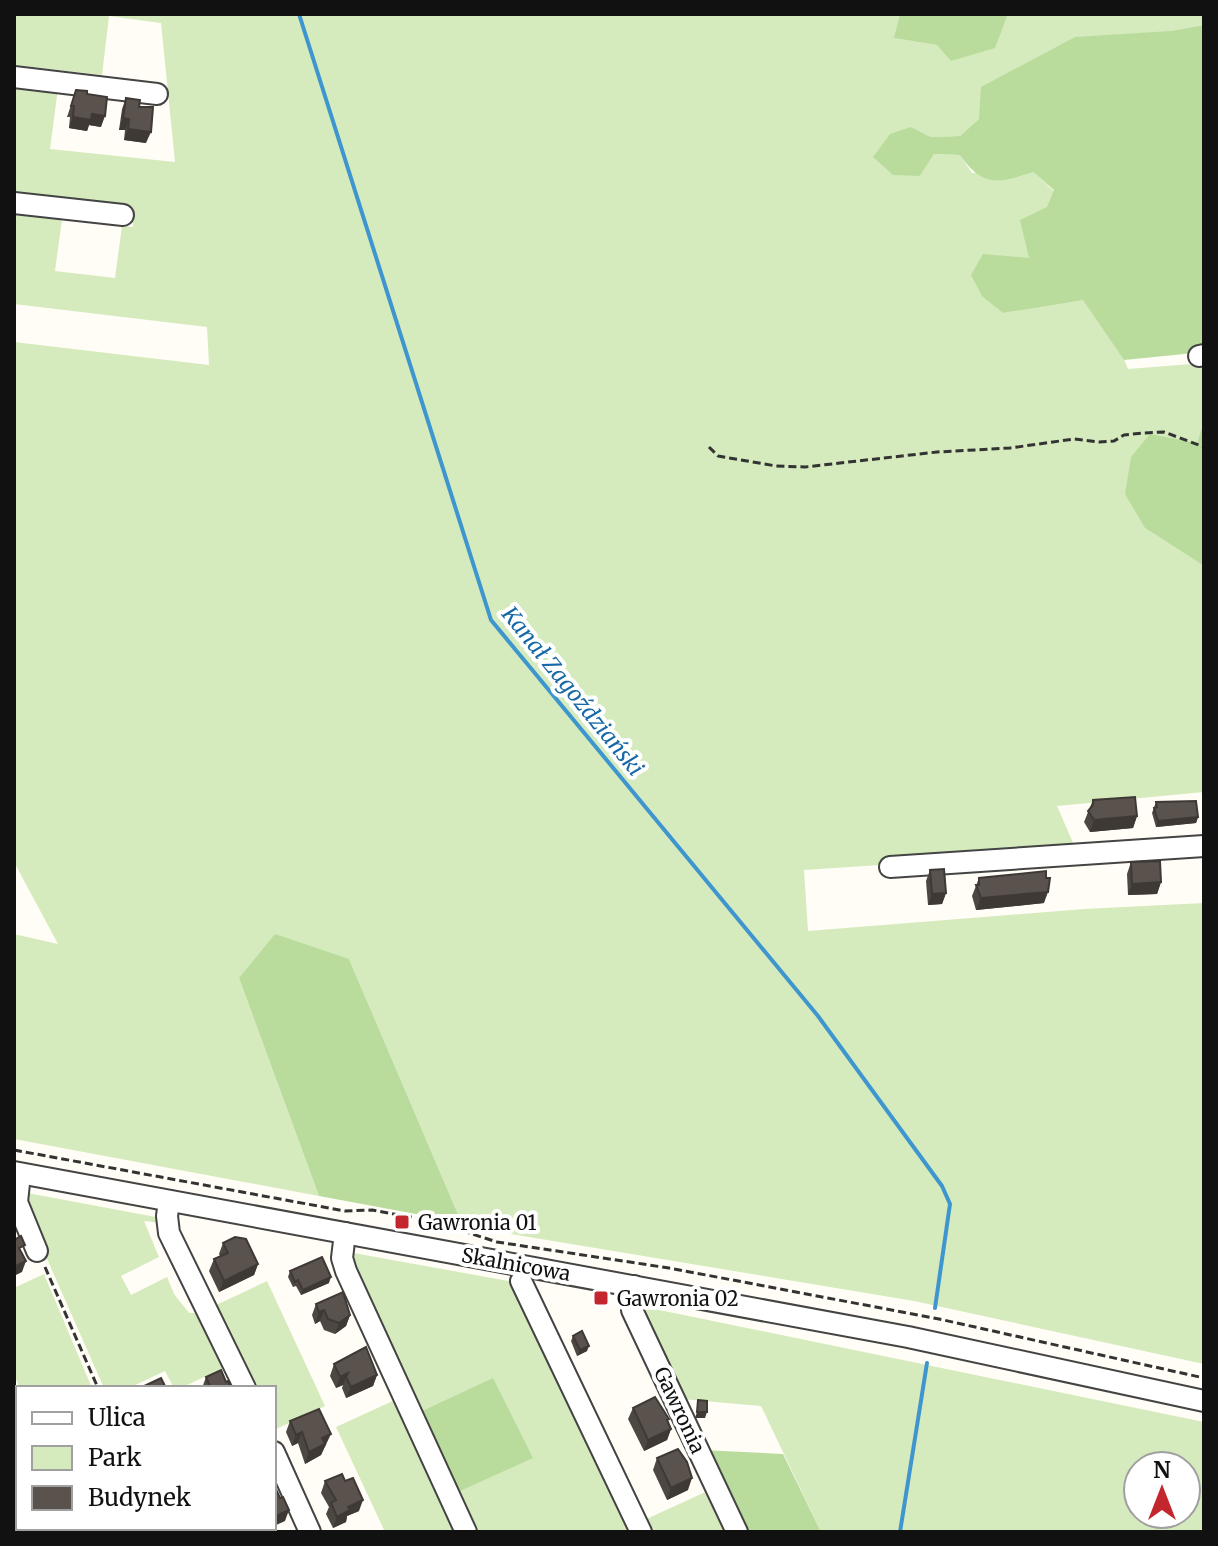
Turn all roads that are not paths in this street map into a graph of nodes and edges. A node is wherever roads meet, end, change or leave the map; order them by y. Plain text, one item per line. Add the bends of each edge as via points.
1 (14, 77) edge
2 (157, 94) dead end
3 (14, 203) edge
4 (123, 215) dead end
5 (1204, 846) edge
6 (890, 867) dead end
7 (17, 1173) edge
8 (169, 1201) junction
9 (345, 1233) junction
10 (37, 1251) road end
11 (521, 1281) dead end
12 (634, 1286) junction
13 (244, 1386) edge
14 (1204, 1401) edge
15 (276, 1456) edge
16 (310, 1532) edge
17 (466, 1532) edge
18 (641, 1532) edge
19 (737, 1532) edge

1 - 2 street
3 - 4 street
5 - 6 street
7 - 8 street, Skalnicowa
7 - 10 street via 17,1202
8 - 9 street, Skalnicowa
8 - 13 street via 169,1233
9 - 12 street, Skalnicowa
9 - 17 street via 346,1271
11 - 18 street
12 - 14 street, Skalnicowa via 922,1339
12 - 19 street, Gawronia via 632,1310
15 - 16 street

